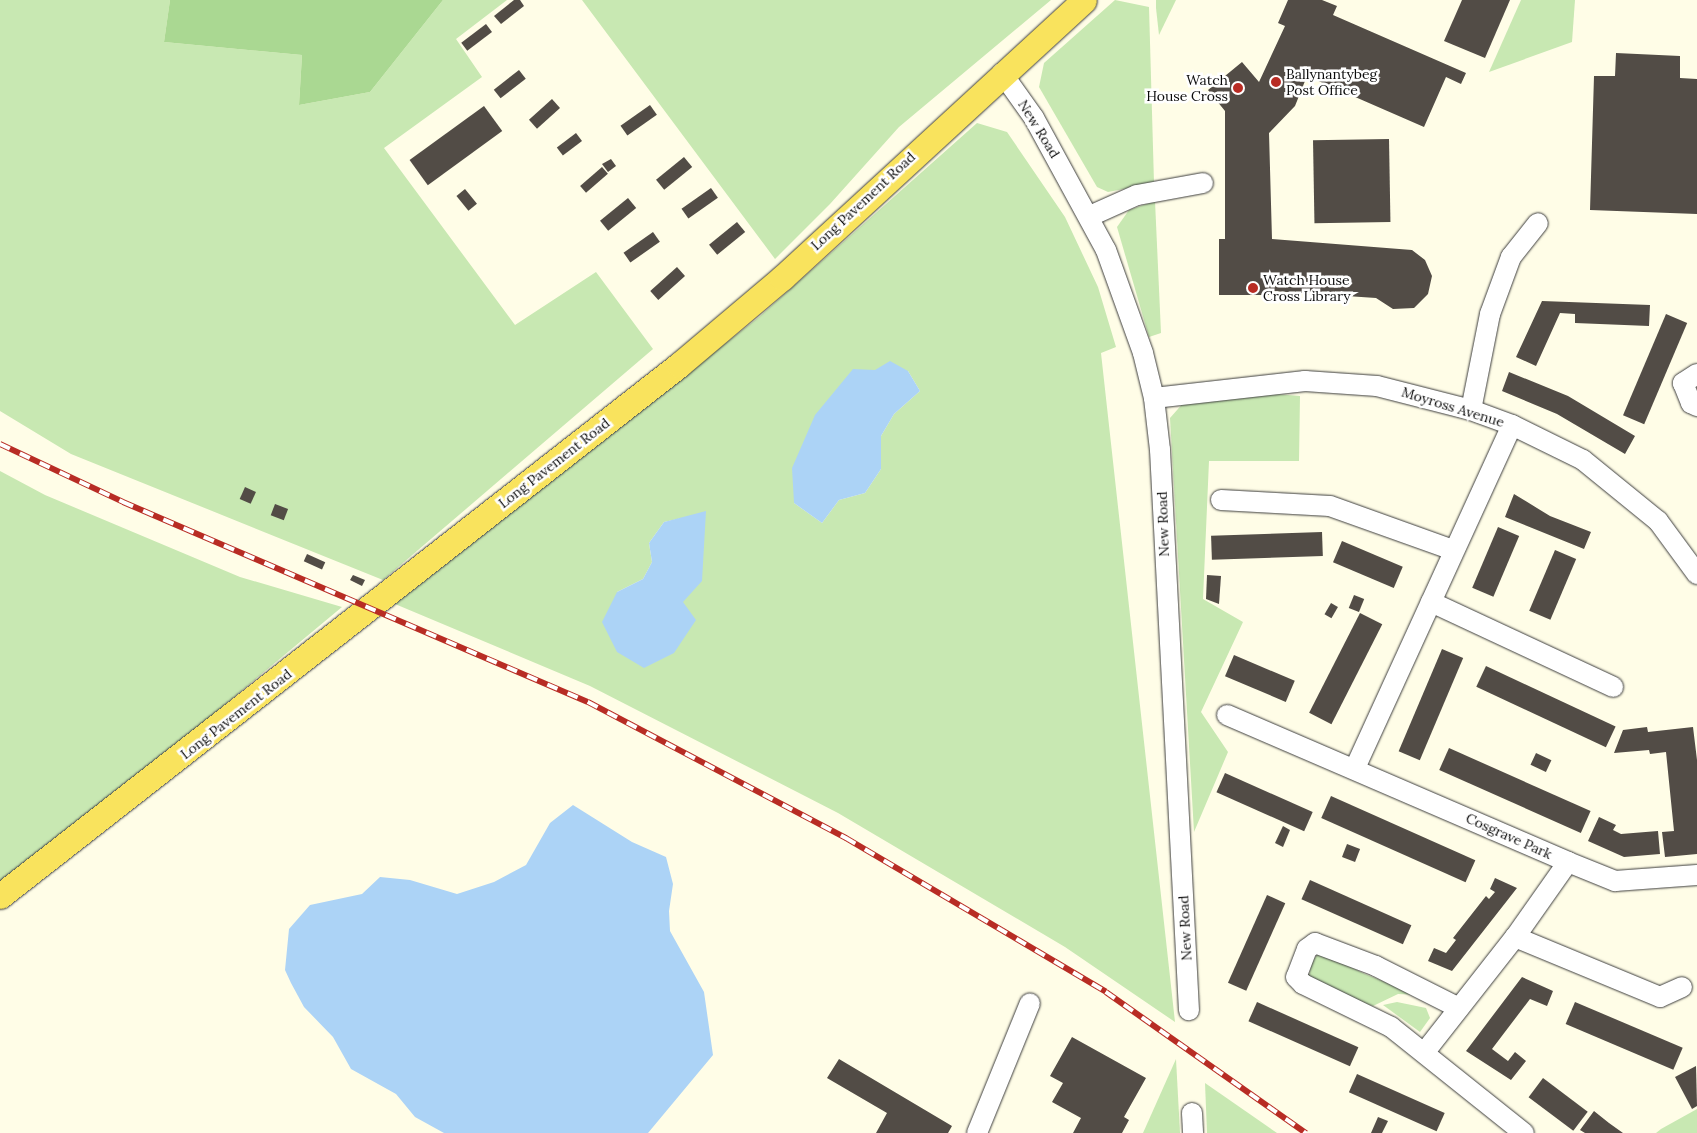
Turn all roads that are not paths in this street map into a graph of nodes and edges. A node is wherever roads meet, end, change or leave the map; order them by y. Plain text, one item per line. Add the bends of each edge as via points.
1 (1084, 0) edge
2 (1002, 73) junction
3 (1203, 183) dead end
4 (1090, 216) junction
5 (1538, 222) dead end
6 (1697, 374) edge
7 (1154, 398) junction
8 (1697, 406) edge
9 (1471, 410) junction
10 (1512, 425) junction
11 (1221, 500) dead end
12 (1453, 550) junction
13 (1697, 574) edge
14 (1431, 602) junction
15 (1613, 687) dead end
16 (1227, 715) dead end
17 (1355, 768) junction
18 (1568, 862) junction
19 (1697, 875) edge
20 (0, 896) edge
21 (1515, 937) junction
22 (1682, 987) dead end
23 (1030, 1003) dead end
24 (1459, 1008) junction
25 (1190, 1010) dead end
26 (1424, 1053) junction
27 (1192, 1113) dead end
28 (977, 1133) edge
29 (1193, 1133) edge
30 (1524, 1133) edge

1 - 2 main road, Long Pavement Road
2 - 4 street, New Road via 1034,118
2 - 20 main road, Long Pavement Road via 782,278 679,365
3 - 4 street via 1137,195
4 - 7 street, New Road via 1106,250 1143,353
5 - 9 street via 1511,257 1490,314
6 - 8 street via 1683,383 1691,402
7 - 9 street, Moyross Avenue via 1305,381 1377,386
7 - 25 street, New Road via 1160,450
9 - 10 street, Moyross Avenue
10 - 12 street
10 - 13 street, Moyross Avenue via 1583,460 1622,488 1658,521
11 - 12 street via 1330,506
12 - 14 street
14 - 15 street
14 - 17 street
16 - 17 street, Cosgrave Park
17 - 18 street, Cosgrave Park
18 - 19 street via 1615,880
18 - 21 street, Cosgrave Park
21 - 22 street via 1660,997
21 - 24 street, Cosgrave Park
23 - 28 street
24 - 26 street, Cosgrave Park
24 - 26 street via 1376,966 1315,943 1307,949 1296,977 1303,984 1370,1014
26 - 30 street
27 - 29 street

